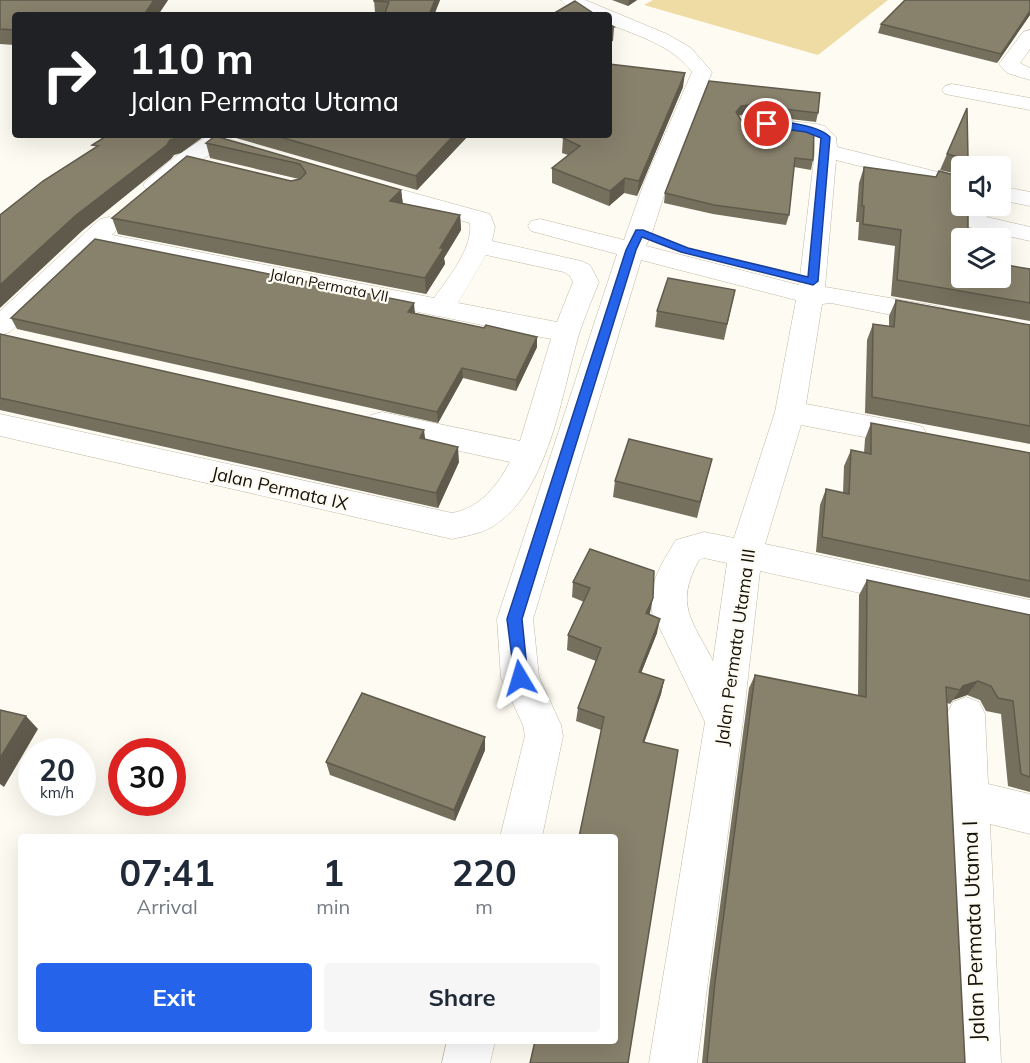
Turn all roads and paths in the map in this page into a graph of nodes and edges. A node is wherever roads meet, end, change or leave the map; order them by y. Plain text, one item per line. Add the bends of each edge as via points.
1 (570, 0) edge
2 (597, 12) edge
3 (612, 18) edge
4 (1030, 36) edge
5 (1030, 74) edge
6 (952, 90) dead end
7 (1030, 104) edge
8 (747, 122) edge
9 (225, 141) edge
10 (825, 151) junction
11 (184, 161) junction
12 (219, 169) edge
13 (951, 182) edge
14 (346, 185) edge
15 (1011, 195) edge
16 (1030, 199) edge
17 (975, 216) edge
18 (1030, 234) edge
19 (92, 238) junction
20 (635, 242) junction
21 (479, 246) junction
22 (523, 255) junction
23 (818, 291) junction
24 (442, 307) junction
25 (960, 319) edge
26 (566, 333) junction
27 (8, 334) edge
28 (790, 412) junction
29 (360, 418) edge
30 (0, 425) edge
31 (939, 440) edge
32 (530, 454) junction
33 (745, 555) junction
34 (1030, 615) edge
35 (966, 714) dead end
36 (724, 721) junction
37 (969, 799) junction
38 (1030, 814) edge
39 (522, 834) edge
40 (470, 1044) edge
41 (466, 1063) edge
42 (673, 1063) edge
43 (976, 1063) edge

1 - 2 street
3 - 20 street via 673,45 695,60 702,72
4 - 5 street via 1009,64
6 - 7 street
8 - 10 street via 818,131 825,137
9 - 11 street
10 - 13 street
10 - 23 street, Jalan Permata Utama III
11 - 12 street
11 - 19 street
14 - 21 street via 474,215 483,223
15 - 16 street
17 - 18 street via 977,222
19 - 24 street, Jalan Permata VII
19 - 27 street
20 - 22 street via 545,221
20 - 23 street
20 - 39 street via 515,619 520,678 544,735
21 - 22 street
21 - 24 street
22 - 26 street, Jalan Permata IX via 572,266 585,277
23 - 25 street
23 - 28 street, Jalan Permata Utama III
24 - 26 street, Jalan Permata VII
26 - 32 street, Jalan Permata IX
28 - 31 street
28 - 33 street, Jalan Permata Utama III
29 - 32 street
30 - 32 street, Jalan Permata IX via 452,526 478,519 501,502
33 - 34 street
33 - 36 street, Jalan Permata Utama III
33 - 36 street via 704,545 688,549 666,595 670,612
35 - 37 street, Jalan Permata Utama I
36 - 42 street, Jalan Permata Utama III
37 - 38 street, Jalan Permata Utama I
37 - 43 street, Jalan Permata Utama I
40 - 41 street

